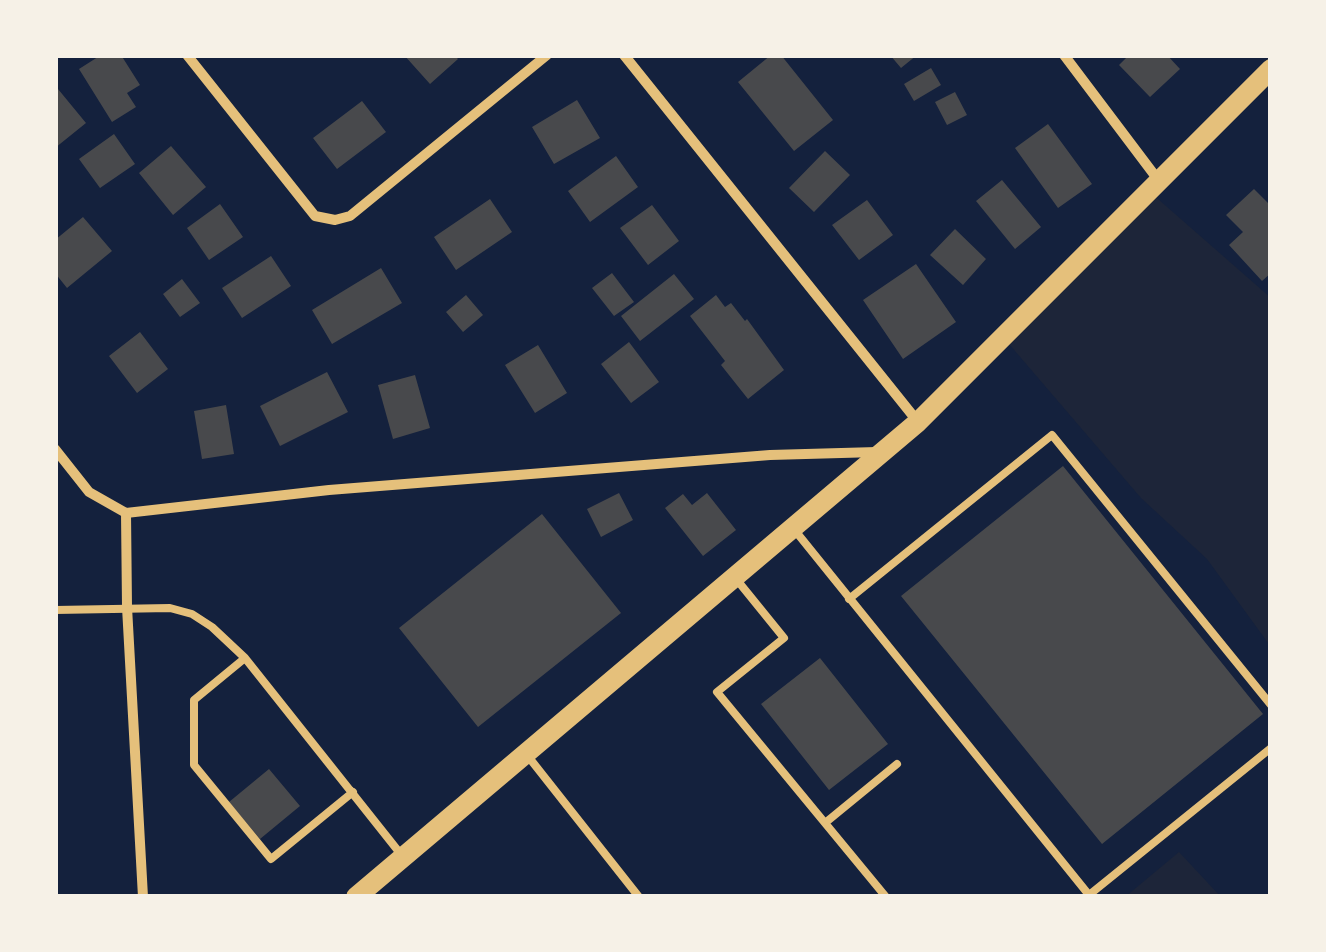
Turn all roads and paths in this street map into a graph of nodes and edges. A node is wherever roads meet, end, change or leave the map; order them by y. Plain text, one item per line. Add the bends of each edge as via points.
1 (187, 55) edge
2 (546, 55) edge
3 (624, 55) edge
4 (1064, 55) edge
5 (1271, 69) edge
6 (1160, 182) junction
7 (918, 422) junction
8 (55, 450) edge
9 (883, 452) junction
10 (126, 513) junction
11 (793, 528) junction
12 (734, 577) junction
13 (849, 599) junction
14 (127, 607) junction
15 (55, 610) edge
16 (246, 658) junction
17 (1271, 704) edge
18 (1271, 748) edge
19 (525, 754) junction
20 (897, 764) dead end
21 (353, 792) junction
22 (825, 823) junction
23 (403, 857) junction
24 (881, 895) edge
25 (144, 897) edge
26 (356, 897) edge
27 (638, 897) edge

1 - 2 street via 315,216 335,220 350,216
3 - 7 street
4 - 6 street
5 - 6 main road
6 - 7 main road
7 - 9 main road
8 - 10 street via 90,492
9 - 10 street via 346,488
9 - 11 main road
10 - 14 street
11 - 12 main road
11 - 13 lane
12 - 19 main road
12 - 22 lane via 784,638 717,692
13 - 17 lane via 1052,435
13 - 18 lane via 1089,896
14 - 15 lane
14 - 16 lane via 192,614
14 - 25 street
16 - 21 lane
16 - 21 lane via 194,700 194,765 271,858
19 - 23 main road
19 - 27 lane
20 - 22 lane
21 - 23 lane
22 - 24 lane
23 - 26 main road

